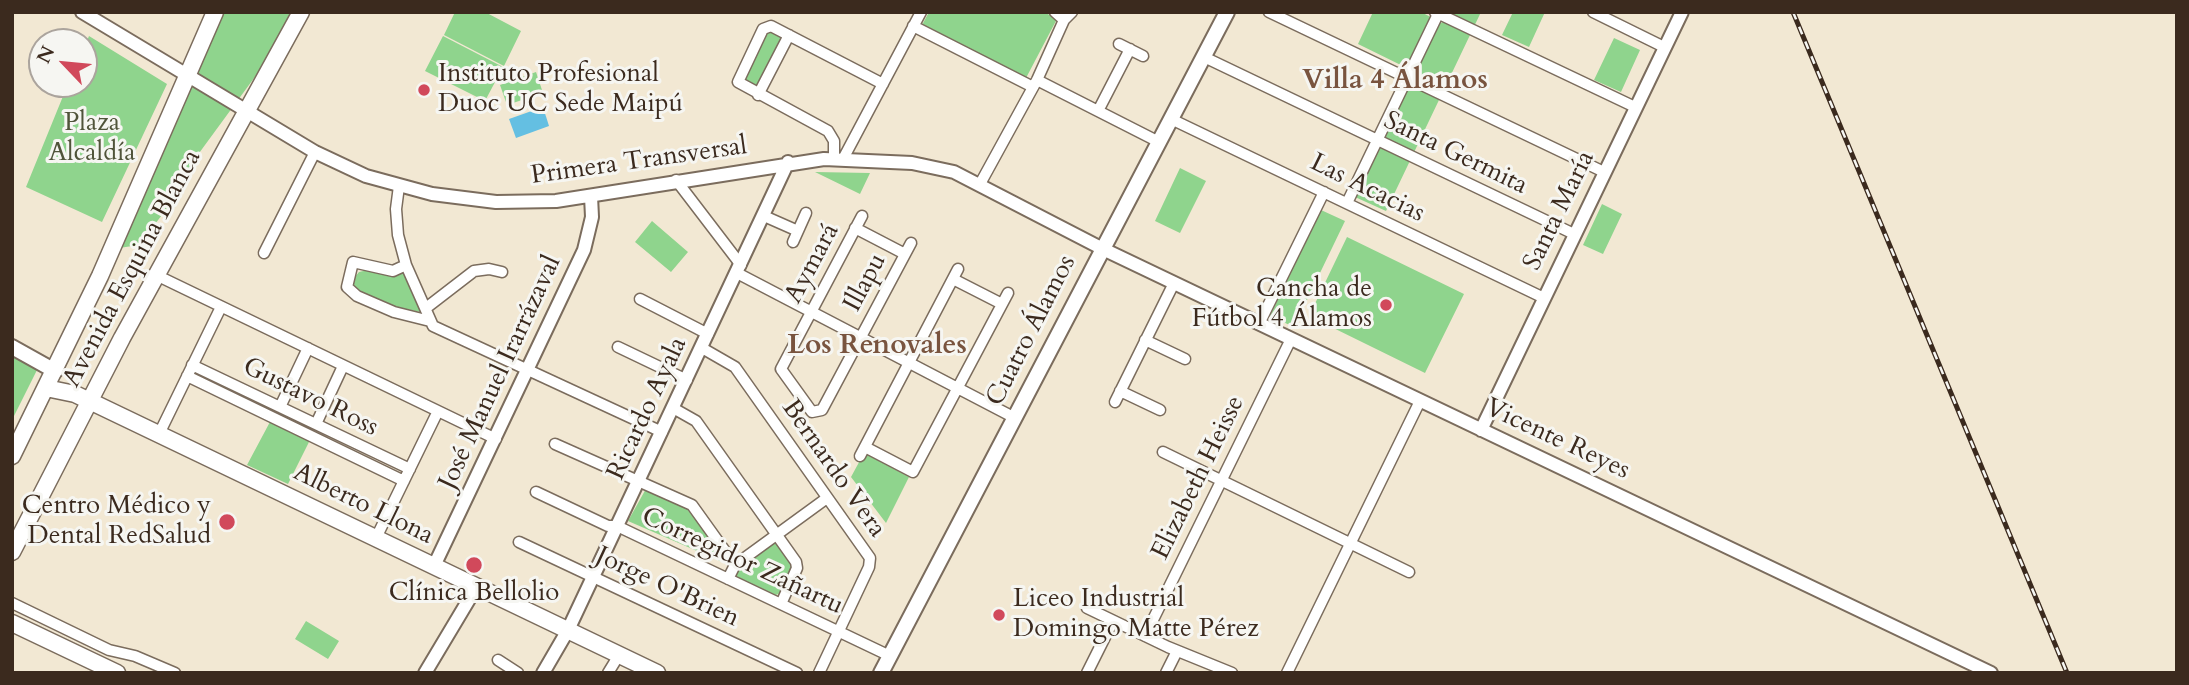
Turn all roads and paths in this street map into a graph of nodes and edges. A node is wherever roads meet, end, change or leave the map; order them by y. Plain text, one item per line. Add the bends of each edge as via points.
1 (82, 12) edge
2 (215, 12) edge
3 (302, 12) edge
4 (920, 12) edge
5 (1055, 12) edge
6 (1072, 12) edge
7 (1227, 12) edge
8 (1269, 12) edge
9 (1593, 12) edge
10 (1682, 12) edge
11 (1437, 13) edge
12 (1064, 20) junction
13 (913, 26) junction
14 (789, 35) junction
15 (1119, 44) dead end
16 (1664, 47) junction
17 (1130, 49) junction
18 (1143, 56) dead end
19 (1204, 57) junction
20 (188, 75) junction
21 (1407, 78) junction
22 (883, 84) junction
23 (1035, 84) junction
24 (758, 95) junction
25 (1635, 107) junction
26 (1098, 111) junction
27 (246, 113) junction
28 (1171, 119) junction
29 (1377, 140) junction
30 (1159, 142) junction
31 (315, 152) junction
32 (839, 159) junction
33 (788, 163) junction
34 (1604, 172) junction
35 (676, 180) junction
36 (980, 184) junction
37 (399, 186) junction
38 (1324, 192) junction
39 (591, 196) junction
40 (1347, 203) junction
41 (806, 213) dead end
42 (764, 216) junction
43 (862, 216) dead end
44 (855, 228) junction
45 (798, 231) junction
46 (1574, 234) junction
47 (793, 242) dead end
48 (911, 243) dead end
49 (1103, 249) junction
50 (264, 253) dead end
51 (905, 254) junction
52 (406, 265) junction
53 (739, 269) junction
54 (958, 269) dead end
55 (502, 272) dead end
56 (156, 275) junction
57 (953, 279) junction
58 (1174, 283) junction
59 (1008, 293) dead end
60 (1544, 298) junction
61 (640, 299) dead end
62 (1002, 304) junction
63 (221, 307) junction
64 (426, 308) junction
65 (812, 312) junction
66 (430, 321) junction
67 (1259, 324) junction
68 (708, 334) junction
69 (861, 337) junction
70 (1291, 339) junction
71 (1145, 340) junction
72 (12, 347) edge
73 (618, 347) dead end
74 (307, 348) junction
75 (702, 348) junction
76 (1185, 359) dead end
77 (909, 362) junction
78 (192, 365) junction
79 (343, 366) junction
80 (529, 369) junction
81 (55, 372) junction
82 (187, 376) junction
83 (687, 380) junction
84 (46, 388) junction
85 (958, 388) junction
86 (1120, 391) junction
87 (89, 400) junction
88 (1420, 401) junction
89 (1115, 402) dead end
90 (281, 407) junction
91 (674, 408) junction
92 (1160, 410) dead end
93 (438, 411) junction
94 (817, 414) joint
95 (1015, 418) junction
96 (316, 424) junction
97 (1481, 430) junction
98 (662, 432) junction
99 (159, 434) junction
100 (496, 439) junction
101 (555, 444) dead end
102 (1163, 452) dead end
103 (12, 456) edge
104 (410, 469) junction
105 (404, 481) junction
106 (639, 481) junction
107 (1221, 481) junction
108 (536, 492) dead end
109 (827, 498) junction
110 (618, 526) junction
111 (777, 534) junction
112 (376, 538) junction
113 (519, 542) dead end
114 (1350, 544) junction
115 (12, 552) edge
116 (735, 565) junction
117 (435, 566) junction
118 (1409, 572) dead end
119 (594, 577) junction
120 (728, 579) junction
121 (477, 586) junction
122 (12, 603) edge
123 (781, 604) junction
124 (1087, 608) dead end
125 (1113, 621) junction
126 (12, 623) edge
127 (568, 630) junction
128 (839, 631) junction
129 (1145, 636) junction
130 (1177, 651) junction
131 (619, 654) junction
132 (890, 656) junction
133 (498, 660) dead end
134 (117, 673) edge
135 (175, 673) edge
136 (425, 673) edge
137 (518, 673) edge
138 (543, 673) edge
139 (608, 673) edge
140 (657, 673) edge
141 (797, 673) edge
142 (819, 673) edge
143 (881, 673) edge
144 (1087, 673) edge
145 (1166, 673) edge
146 (1232, 673) edge
147 (1287, 673) edge
148 (1991, 673) edge

1 - 20 street, Primera Transversal
2 - 20 main road
3 - 27 main road, Avenida Esquina Blanca
4 - 13 street
5 - 12 street
6 - 12 street
7 - 19 main road, Cuatro Álamos
8 - 21 street
9 - 16 street
10 - 16 street, Santa María
11 - 21 street
11 - 25 street
12 - 23 street
13 - 22 street
13 - 23 street
14 - 22 street
14 - 24 street
14 - 24 street via 765,27 738,77 739,85
15 - 17 street
16 - 25 street, Santa María
17 - 18 street
17 - 26 street
19 - 28 main road, Cuatro Álamos
19 - 29 street, Santa Germita
20 - 27 street, Primera Transversal
20 - 81 main road
21 - 29 street
21 - 34 street
22 - 32 street
23 - 26 street
23 - 36 street
24 - 32 street via 828,131
25 - 34 street, Santa María
26 - 30 street
27 - 31 street, Primera Transversal
27 - 56 main road, Avenida Esquina Blanca
28 - 30 main road, Cuatro Álamos
28 - 38 street, Las Acacias
29 - 40 street
29 - 46 street, Santa Germita
30 - 49 main road, Cuatro Álamos
31 - 37 street, Primera Transversal
31 - 50 street
32 - 33 street, Primera Transversal
32 - 36 street, Primera Transversal via 926,165
33 - 35 street, Primera Transversal
33 - 42 street, Ricardo Ayala
34 - 46 street, Santa María
35 - 39 street, Primera Transversal
35 - 53 street
36 - 49 street, Primera Transversal
37 - 39 street, Primera Transversal via 449,197 510,202
37 - 52 street via 396,221
38 - 40 street, Las Acacias
38 - 67 street
39 - 80 street, José Manuel Irarrázaval via 593,216 584,250
40 - 60 street, Las Acacias
41 - 45 street
42 - 45 street
42 - 53 street, Ricardo Ayala
43 - 44 street, Aymará
44 - 51 street
44 - 65 street, Aymará
45 - 47 street
46 - 60 street, Santa María
48 - 51 street, Illapu
49 - 58 street, Vicente Reyes
49 - 95 main road, Cuatro Álamos
51 - 69 street, Illapu
52 - 64 street
52 - 66 street via 393,271 353,262 347,287 394,312
53 - 65 street
53 - 68 street, Ricardo Ayala
54 - 57 street
55 - 64 street via 474,271
56 - 63 street
56 - 87 main road, Avenida Esquina Blanca
57 - 62 street
57 - 77 street
58 - 67 street, Vicente Reyes
58 - 71 street
59 - 62 street
60 - 97 street, Santa María
61 - 68 street
62 - 85 street
63 - 74 street
63 - 78 street
64 - 66 street
65 - 69 street
65 - 94 street, Aymará via 781,369 810,411
66 - 80 street via 444,332
67 - 70 street, Vicente Reyes
68 - 75 street, Ricardo Ayala
69 - 77 street
69 - 94 street, Illapu
70 - 88 street, Vicente Reyes
70 - 107 street, Elizabeth Heisse
71 - 76 street
71 - 86 street
72 - 81 main road
73 - 83 street
74 - 79 street
74 - 90 street
75 - 83 street, Ricardo Ayala
75 - 109 street, Bernardo Vera via 736,367
77 - 85 street
77 - 85 street via 863,451 913,472
78 - 82 street
78 - 90 street, Gustavo Ross
79 - 93 street
79 - 96 street
80 - 98 street
80 - 100 street, José Manuel Irarrázaval
81 - 84 main road
82 - 99 street
82 - 105 street, Gustavo Ross
83 - 91 street, Ricardo Ayala
84 - 87 main road, Alberto Llona
84 - 103 main road
85 - 95 street
86 - 89 street
86 - 92 street
87 - 99 main road, Alberto Llona
87 - 115 main road, Avenida Esquina Blanca
88 - 97 street, Vicente Reyes
88 - 114 street
90 - 96 street, Gustavo Ross
91 - 98 street, Ricardo Ayala
91 - 111 street via 696,421
93 - 100 street
93 - 104 street
95 - 132 main road, Cuatro Álamos
96 - 104 street, Gustavo Ross
97 - 148 street, Vicente Reyes
98 - 106 street, Ricardo Ayala
99 - 112 main road, Alberto Llona
100 - 117 street, José Manuel Irarrázaval
101 - 106 street
102 - 107 street
104 - 105 street
105 - 112 street
106 - 110 street, Ricardo Ayala
106 - 116 street via 692,505
107 - 114 street
107 - 129 street, Elizabeth Heisse
108 - 110 street, Corregidor Zañartu via 608,526
109 - 111 street
109 - 128 street, Bernardo Vera via 870,561
110 - 119 street, Ricardo Ayala
110 - 120 street, Corregidor Zañartu
111 - 116 street
111 - 123 street via 798,565
112 - 117 main road, Alberto Llona
113 - 119 street, Jorge O'Brien
114 - 118 street
114 - 147 street
116 - 120 street
117 - 121 main road, Alberto Llona
119 - 127 street, Ricardo Ayala
119 - 141 street, Jorge O'Brien
120 - 123 street, Corregidor Zañartu
121 - 127 main road, Alberto Llona
121 - 136 street
122 - 135 street via 109,650
123 - 128 street, Corregidor Zañartu
124 - 125 street
125 - 129 street
125 - 144 street
126 - 134 main road
127 - 131 main road, Alberto Llona
127 - 138 street, Ricardo Ayala
128 - 132 street, Corregidor Zañartu
128 - 142 street, Bernardo Vera
129 - 130 street
130 - 145 street
130 - 146 street
131 - 139 street
131 - 140 main road, Alberto Llona
132 - 143 main road, Cuatro Álamos
133 - 137 street

